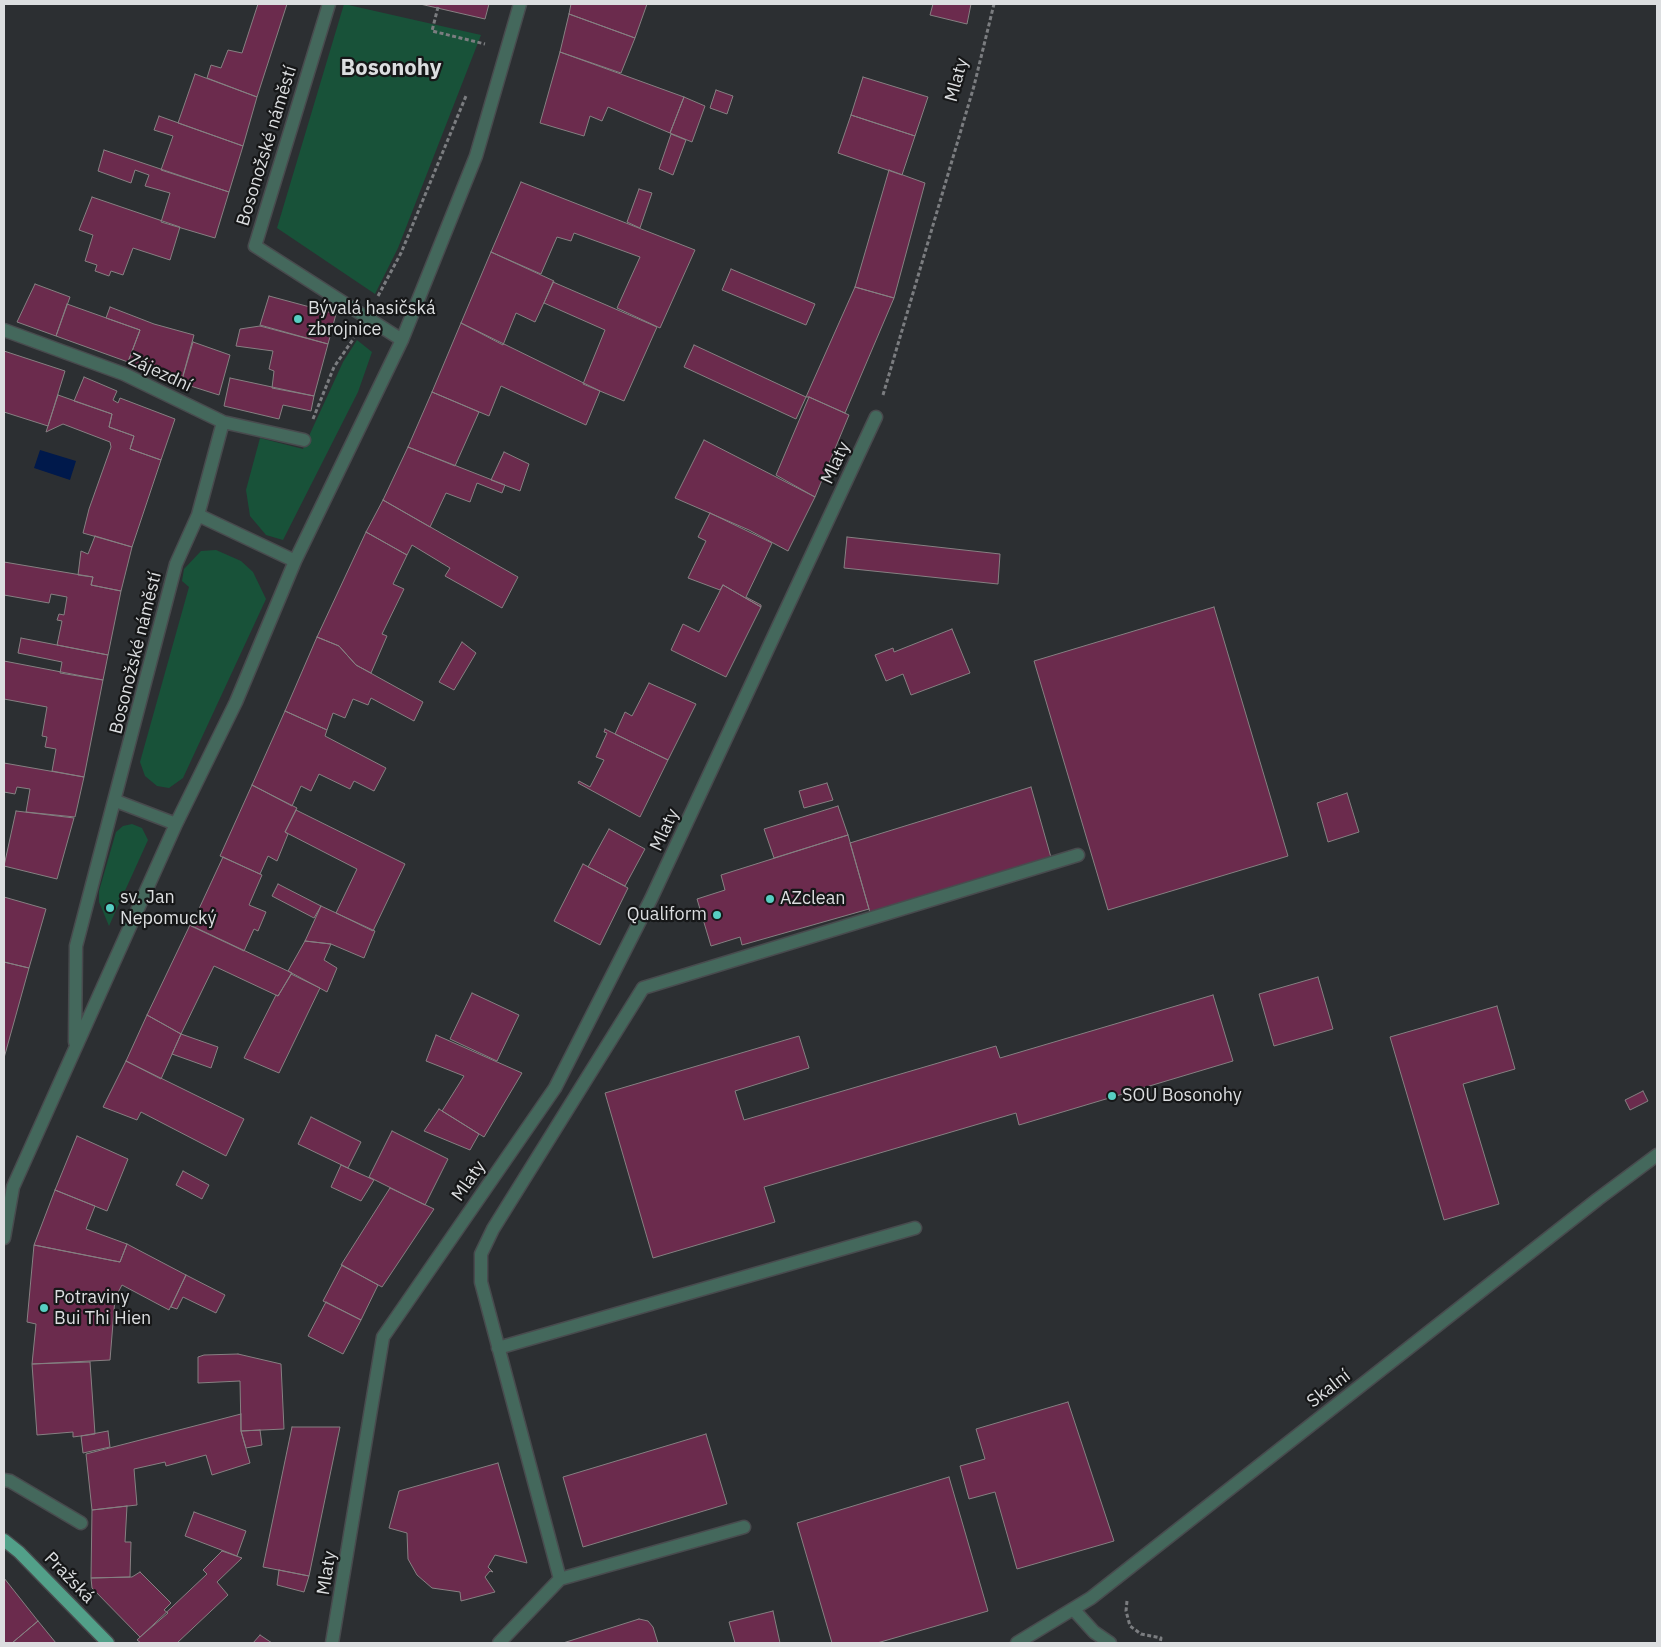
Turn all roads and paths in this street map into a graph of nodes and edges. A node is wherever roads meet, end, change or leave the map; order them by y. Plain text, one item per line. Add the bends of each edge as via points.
1 (328, 4) edge
2 (520, 4) edge
3 (994, 4) edge
4 (438, 7) dead end
5 (507, 50) junction
6 (468, 90) dead end
7 (366, 319) junction
8 (4, 330) edge
9 (402, 340) junction
10 (876, 417) joint
11 (224, 422) junction
12 (304, 440) joint
13 (198, 515) junction
14 (295, 560) junction
15 (116, 801) junction
16 (176, 824) junction
17 (1078, 855) dead end
18 (74, 1047) junction
19 (1657, 1155) edge
20 (915, 1228) dead end
21 (4, 1238) edge
22 (498, 1348) junction
23 (4, 1480) edge
24 (80, 1523) dead end
25 (744, 1526) dead end
26 (4, 1540) edge
27 (560, 1579) junction
28 (1074, 1610) junction
29 (108, 1643) edge
30 (332, 1643) edge
31 (499, 1643) edge
32 (1018, 1643) edge
33 (1110, 1643) edge

1 - 7 street, Bosonožské náměstí via 255,246
2 - 5 street, Bosonožské náměstí
3 - 10 path, Mlaty via 974,86
4 - 5 path via 432,31
5 - 9 street, Bosonožské náměstí via 476,156
6 - 7 path via 401,253
7 - 9 street, Bosonožské náměstí
7 - 12 path via 334,367
8 - 11 street, Zájezdní via 124,374
9 - 14 street, Bosonožské náměstí
10 - 30 street, Mlaty via 652,899 555,1088 383,1337
11 - 12 street, Zájezdní
11 - 13 street, Bosonožské náměstí
13 - 14 street
13 - 15 street, Bosonožské náměstí via 176,564
14 - 16 street, Bosonožské náměstí via 236,702
15 - 16 street
15 - 18 street, Bosonožské náměstí via 76,946
16 - 18 street, Bosonožské náměstí
17 - 22 street via 643,988 493,1229 481,1254 481,1282
18 - 21 street, Bosonožské náměstí via 13,1187
19 - 28 street, Skalní
20 - 22 street
22 - 27 street
23 - 24 street
25 - 27 street
26 - 29 main road, Pražská
27 - 31 street
28 - 32 street, Skalní
28 - 33 street via 1094,1632

